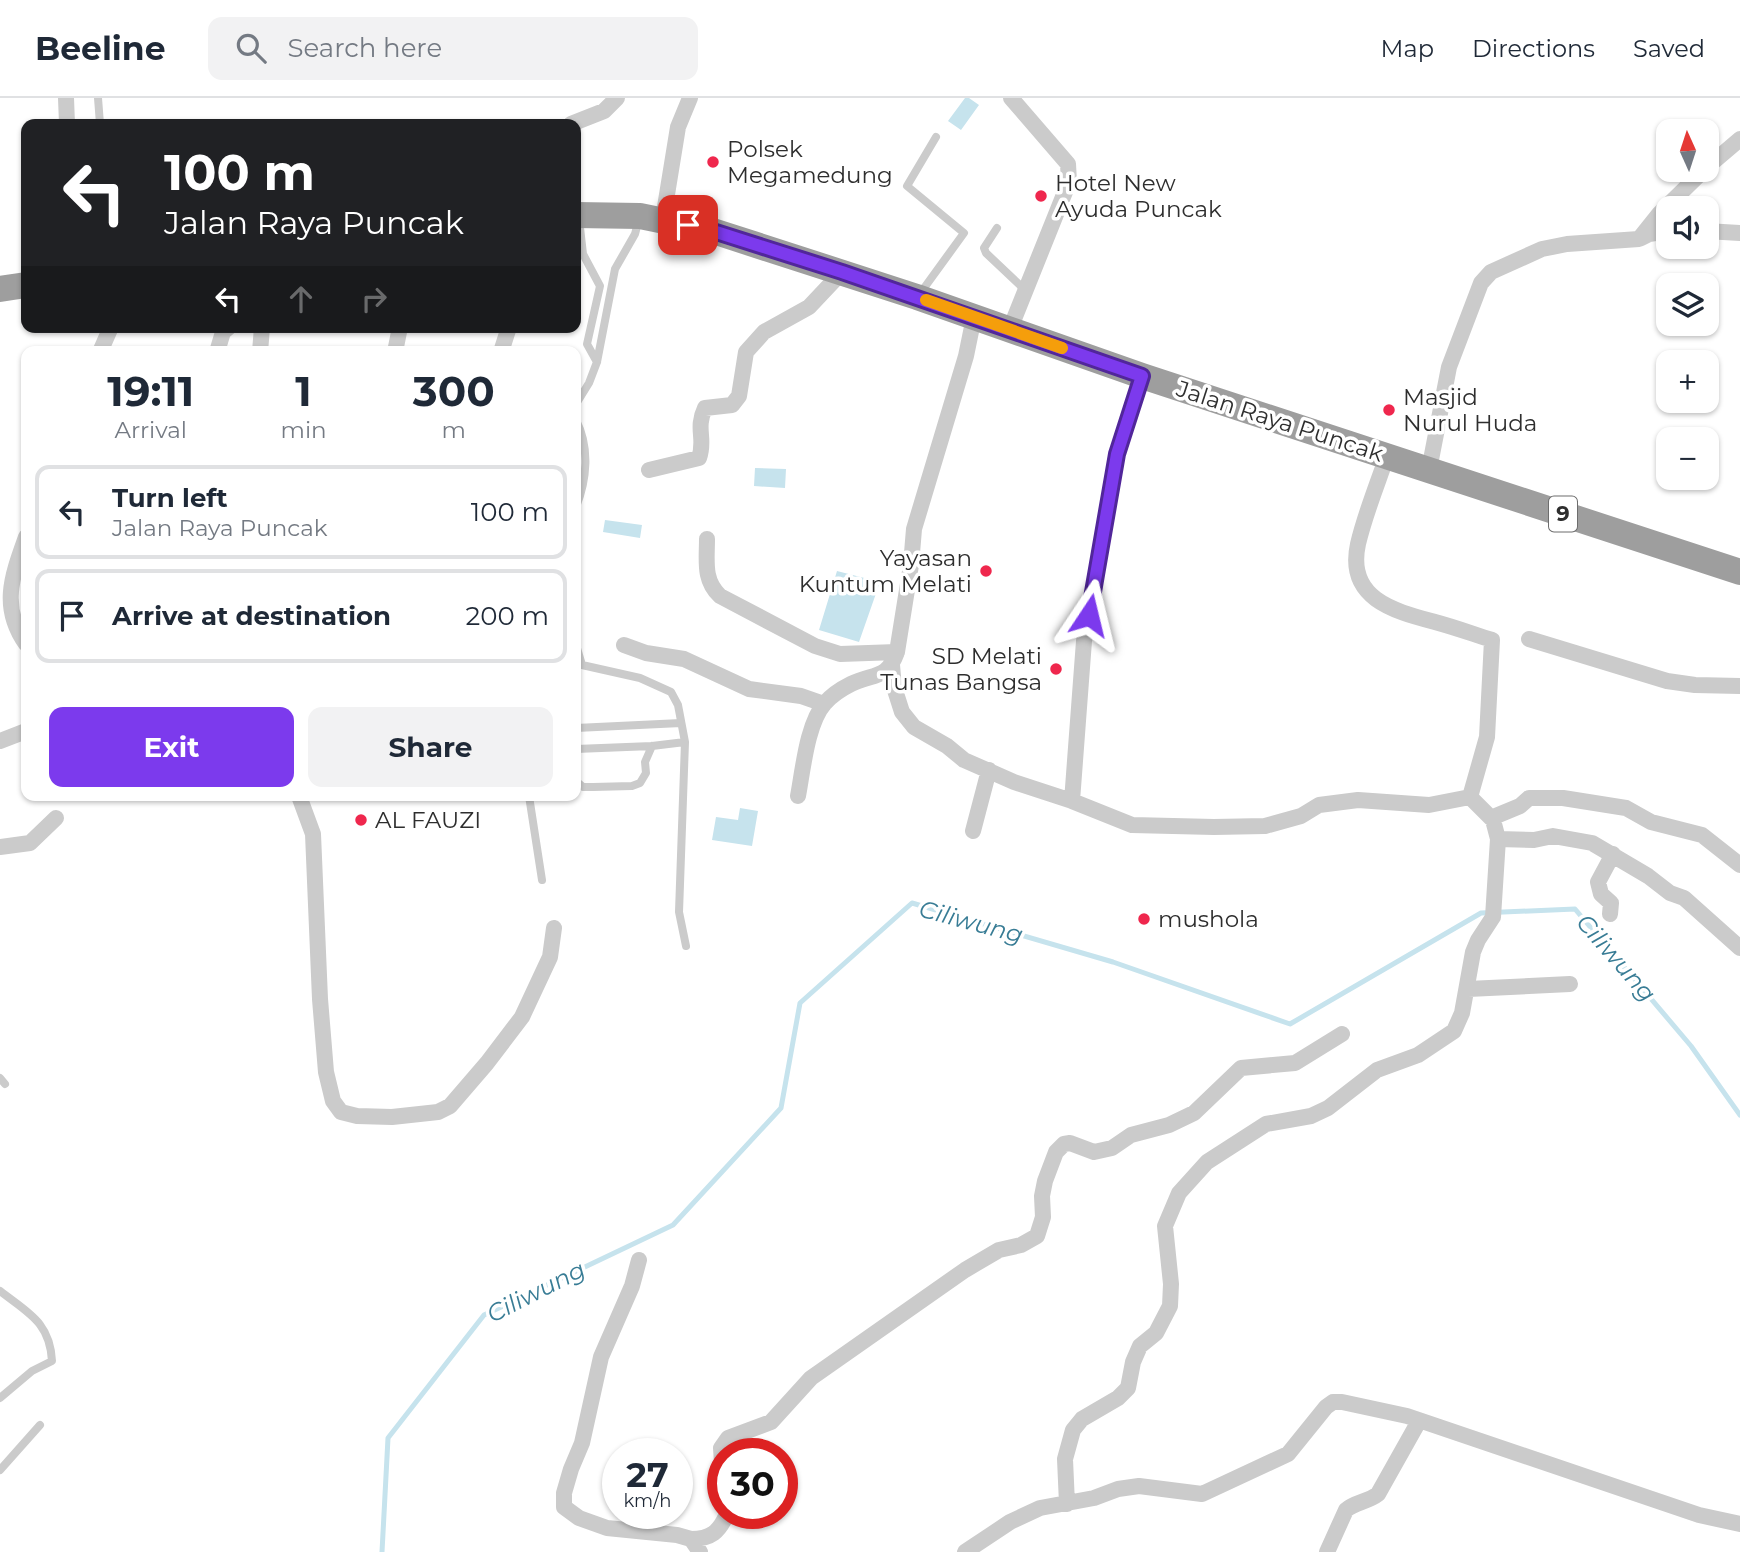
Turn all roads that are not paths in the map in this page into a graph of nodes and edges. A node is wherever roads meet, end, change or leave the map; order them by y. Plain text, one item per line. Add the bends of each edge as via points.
1 (66, 98) edge
2 (98, 98) edge
3 (617, 98) edge
4 (690, 98) edge
5 (1011, 98) edge
6 (66, 119) edge
7 (100, 119) edge
8 (581, 120) edge
9 (936, 137) dead end
10 (1740, 139) edge
11 (1719, 157) edge
12 (1692, 182) edge
13 (581, 215) edge
14 (652, 218) junction
15 (997, 228) dead end
16 (1719, 232) edge
17 (1656, 233) edge
18 (1740, 233) edge
19 (1639, 239) junction
20 (581, 241) edge
21 (842, 272) junction
22 (21, 286) edge
23 (0, 289) edge
24 (1024, 289) junction
25 (917, 297) junction
26 (974, 317) junction
27 (1010, 329) junction
28 (597, 362) junction
29 (1142, 376) junction
30 (581, 396) edge
31 (581, 435) edge
32 (1387, 456) junction
33 (649, 470) dead end
34 (1429, 470) junction
35 (581, 494) edge
36 (707, 539) dead end
37 (21, 551) edge
38 (1740, 572) edge
39 (21, 636) edge
40 (1529, 639) dead end
41 (624, 645) dead end
42 (895, 659) junction
43 (581, 667) edge
44 (1740, 686) edge
45 (824, 704) junction
46 (681, 723) junction
47 (581, 729) edge
48 (21, 733) edge
49 (0, 741) edge
50 (685, 742) junction
51 (652, 746) junction
52 (581, 749) edge
53 (989, 770) junction
54 (581, 785) edge
55 (798, 796) dead end
56 (1470, 796) junction
57 (301, 801) edge
58 (530, 801) edge
59 (1072, 802) junction
60 (57, 818) dead end
61 (1491, 818) junction
62 (973, 831) dead end
63 (1499, 839) junction
64 (0, 847) edge
65 (1613, 854) junction
66 (1740, 865) edge
67 (542, 880) dead end
68 (1610, 914) dead end
69 (554, 928) dead end
70 (686, 946) dead end
71 (1740, 948) edge
72 (1570, 984) dead end
73 (1468, 989) junction
74 (1342, 1034) dead end
75 (639, 1259) dead end
76 (0, 1291) edge
77 (0, 1398) edge
78 (1419, 1421) junction
79 (40, 1425) dead end
80 (728, 1438) edge
81 (0, 1470) edge
82 (1067, 1504) junction
83 (1740, 1524) edge
84 (718, 1529) edge
85 (696, 1545) edge
86 (965, 1552) edge
87 (1327, 1552) edge

1 - 6 street
2 - 7 lane
3 - 8 street via 604,111
4 - 14 street
5 - 24 street via 1068,164 1070,174
9 - 25 lane via 907,186 964,233
10 - 11 street
12 - 19 street
13 - 14 highway, Jalan Raya Puncak / 9
14 - 21 highway, Jalan Raya Puncak / 9 via 713,231
14 - 28 lane via 635,234 615,269
15 - 24 lane via 984,248 986,253
16 - 18 street
17 - 19 street
19 - 34 street via 1542,249 1491,272 1481,283 1449,367
20 - 28 lane via 600,286 587,344
21 - 25 highway, Jalan Raya Puncak / 9
21 - 33 street via 809,307 764,332 746,352 739,396 732,405 705,408 699,419 699,458
22 - 23 highway
24 - 27 street
25 - 26 highway, Jalan Raya Puncak / 9
26 - 27 highway, Jalan Raya Puncak / 9
26 - 42 street via 914,529
27 - 29 highway, Jalan Raya Puncak / 9
28 - 30 lane
29 - 32 highway, Jalan Raya Puncak / 9
29 - 59 street via 1117,454 1084,641
31 - 35 lane
32 - 34 highway, Jalan Raya Puncak / 9
32 - 56 street via 1358,544 1358,571 1364,584 1392,610 1492,640 1487,737
34 - 38 highway, Jalan Raya Puncak / 9
36 - 42 street via 707,574 711,588 720,596 815,646 841,654
37 - 39 street via 8,601
40 - 44 street via 1667,681
41 - 45 street via 684,659 749,690 801,696
42 - 45 street via 879,676 851,684
42 - 53 street via 894,687 908,721 964,760
43 - 46 lane via 640,678 671,692
45 - 55 street via 810,735
46 - 47 lane
46 - 50 lane
48 - 49 street
50 - 51 lane
50 - 70 lane via 679,912
51 - 52 lane
51 - 54 lane via 640,783
53 - 59 street
53 - 62 street
56 - 59 street via 1429,805 1358,800 1319,805 1301,816 1265,825 1214,827 1132,825
56 - 61 street
57 - 69 street via 313,834 326,1072 333,1101 341,1112 384,1117 438,1111 450,1105 522,1017 550,957
58 - 67 lane
60 - 64 street via 30,843
61 - 63 street
61 - 66 street via 1529,798 1626,808 1651,822 1702,835
63 - 65 street via 1573,838
63 - 73 street via 1493,917 1478,940
65 - 68 street via 1598,882 1601,894 1611,903
65 - 71 street via 1684,898
72 - 73 street
73 - 82 street via 1454,1031 1439,1042 1377,1070 1328,1108 1266,1124 1208,1163 1179,1193 1165,1226 1170,1306 1156,1334 1140,1346 1128,1388 1073,1430 1065,1459
74 - 80 street via 1295,1063 1241,1068 1194,1113 1131,1135 1112,1148 1094,1152 1070,1143 1061,1145 1045,1181 1037,1236 999,1250 965,1270 811,1378 771,1422
75 - 85 street via 601,1357 564,1507 607,1528 677,1535
76 - 77 lane via 40,1322 52,1361
78 - 82 street via 1351,1402 1333,1402 1288,1454 1212,1491 1202,1494 1139,1486
78 - 83 street via 1699,1515
78 - 87 street via 1378,1494 1346,1510
79 - 81 lane
82 - 86 street via 1040,1508 1010,1522
84 - 85 street

